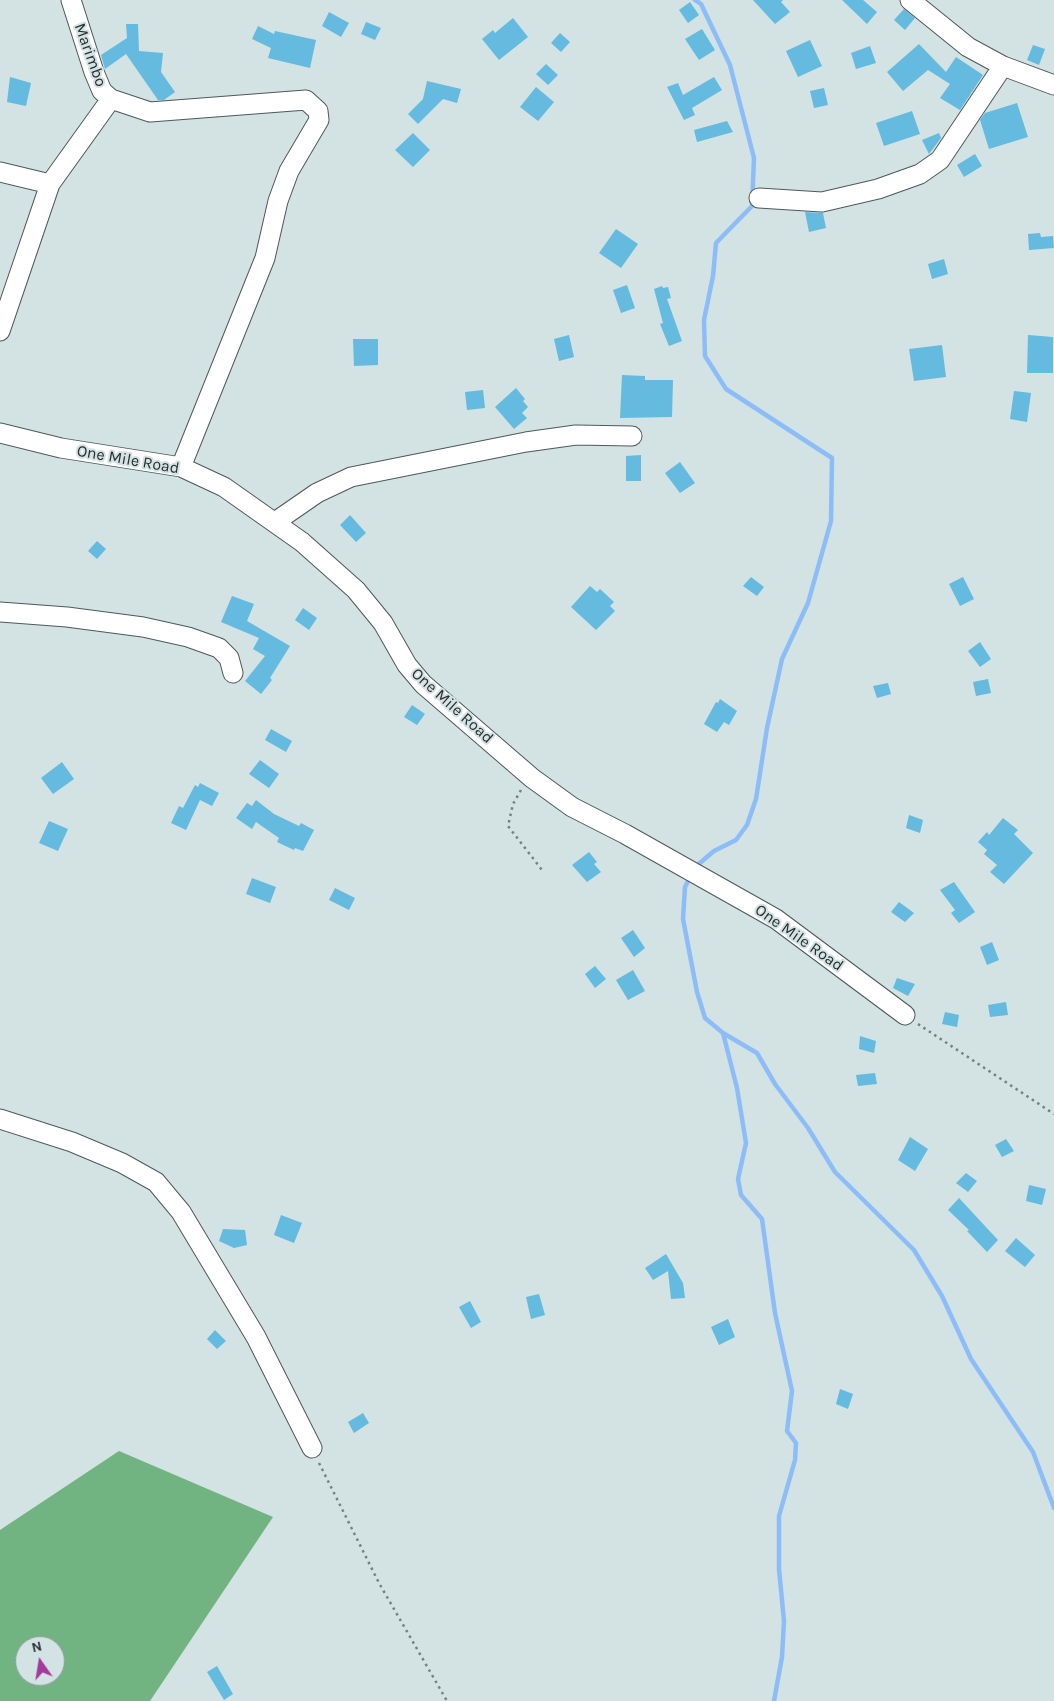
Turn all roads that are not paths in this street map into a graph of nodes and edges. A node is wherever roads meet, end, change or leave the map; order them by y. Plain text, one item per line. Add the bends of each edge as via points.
1 (71, 0) edge
2 (910, 0) edge
3 (1003, 66) junction
4 (1054, 85) edge
5 (111, 99) junction
6 (0, 172) edge
7 (50, 184) junction
8 (759, 198) dead end
9 (0, 331) edge
10 (0, 433) edge
11 (632, 436) dead end
12 (181, 467) junction
13 (275, 522) junction
14 (0, 612) edge
15 (233, 672) dead end
16 (906, 1015) road end
17 (0, 1119) edge
18 (312, 1448) road end

1 - 5 street, Marimbo via 94,72 102,91
2 - 3 street via 968,47
3 - 4 street
3 - 8 street via 940,160 920,174 878,189 822,202
5 - 7 street
5 - 12 street, Marimbo via 150,112 306,100 318,111 319,120 289,171 278,201 265,258
6 - 7 street
7 - 9 street
10 - 12 street, One Mile Road via 61,448
11 - 13 street via 576,435 526,442 351,478 317,492
12 - 13 street, One Mile Road via 224,487
13 - 16 street, One Mile Road via 356,590 383,623 407,665 423,684 532,778 572,807 776,919
14 - 15 street via 143,627 188,637 219,648 229,658
17 - 18 street via 72,1142 156,1182 181,1212 256,1337

